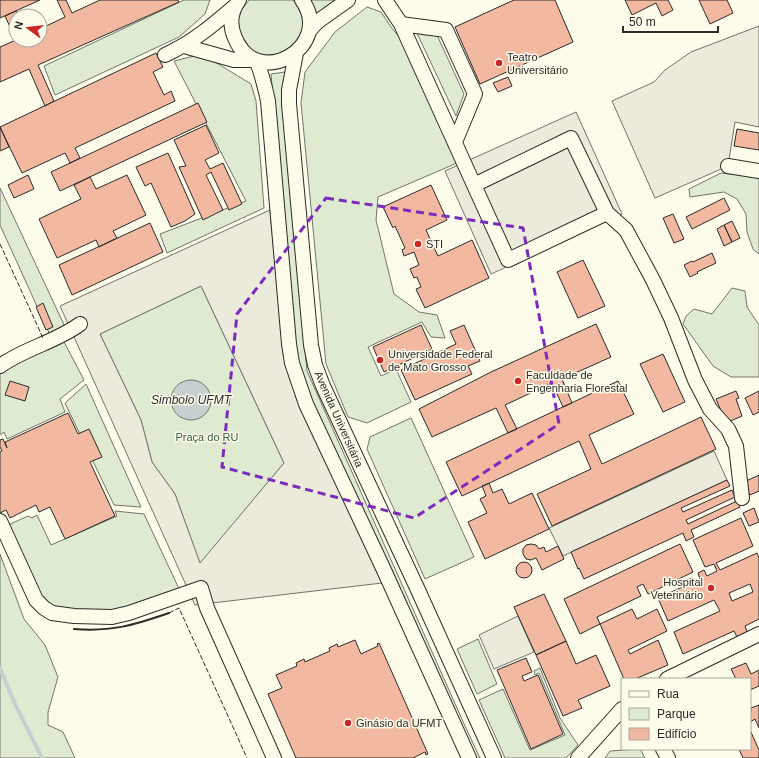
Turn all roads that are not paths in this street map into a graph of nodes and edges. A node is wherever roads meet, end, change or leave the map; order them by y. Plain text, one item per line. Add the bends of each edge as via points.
1 (302, 0) edge
2 (348, 0) edge
3 (385, 0) edge
4 (399, 0) edge
5 (237, 3) edge
6 (398, 20) junction
7 (309, 31) junction
8 (184, 46) junction
9 (296, 53) junction
10 (165, 55) dead end
11 (256, 60) junction
12 (455, 142) junction
13 (728, 166) dead end
14 (759, 171) edge
15 (474, 184) junction
16 (607, 213) junction
17 (80, 324) dead end
18 (0, 366) edge
19 (742, 498) dead end
20 (0, 521) edge
21 (759, 634) edge
22 (669, 678) edge
23 (621, 710) edge
24 (274, 758) edge
25 (469, 758) edge
26 (494, 758) edge
27 (578, 758) edge

1 - 7 street via 310,18
2 - 7 street, Avenida Universitária via 317,22
3 - 6 street
4 - 6 street
5 - 8 street
5 - 11 street via 231,18 232,32 243,52
6 - 12 street
6 - 12 street via 446,30 474,94
7 - 9 street, Avenida Universitária
8 - 10 street
8 - 11 street via 234,60
9 - 11 street via 284,60
9 - 26 street, Avenida Universitária via 289,104 315,366
11 - 25 street, Avenida Universitária via 268,101 292,363 306,404
12 - 15 street
13 - 14 street
15 - 16 street via 571,138
15 - 16 street via 508,260
16 - 19 street via 626,230 671,318 707,404 728,429 736,446
17 - 18 street via 66,334
20 - 24 street via 36,600 52,613 112,617 201,588 207,608
21 - 22 street
23 - 27 street

